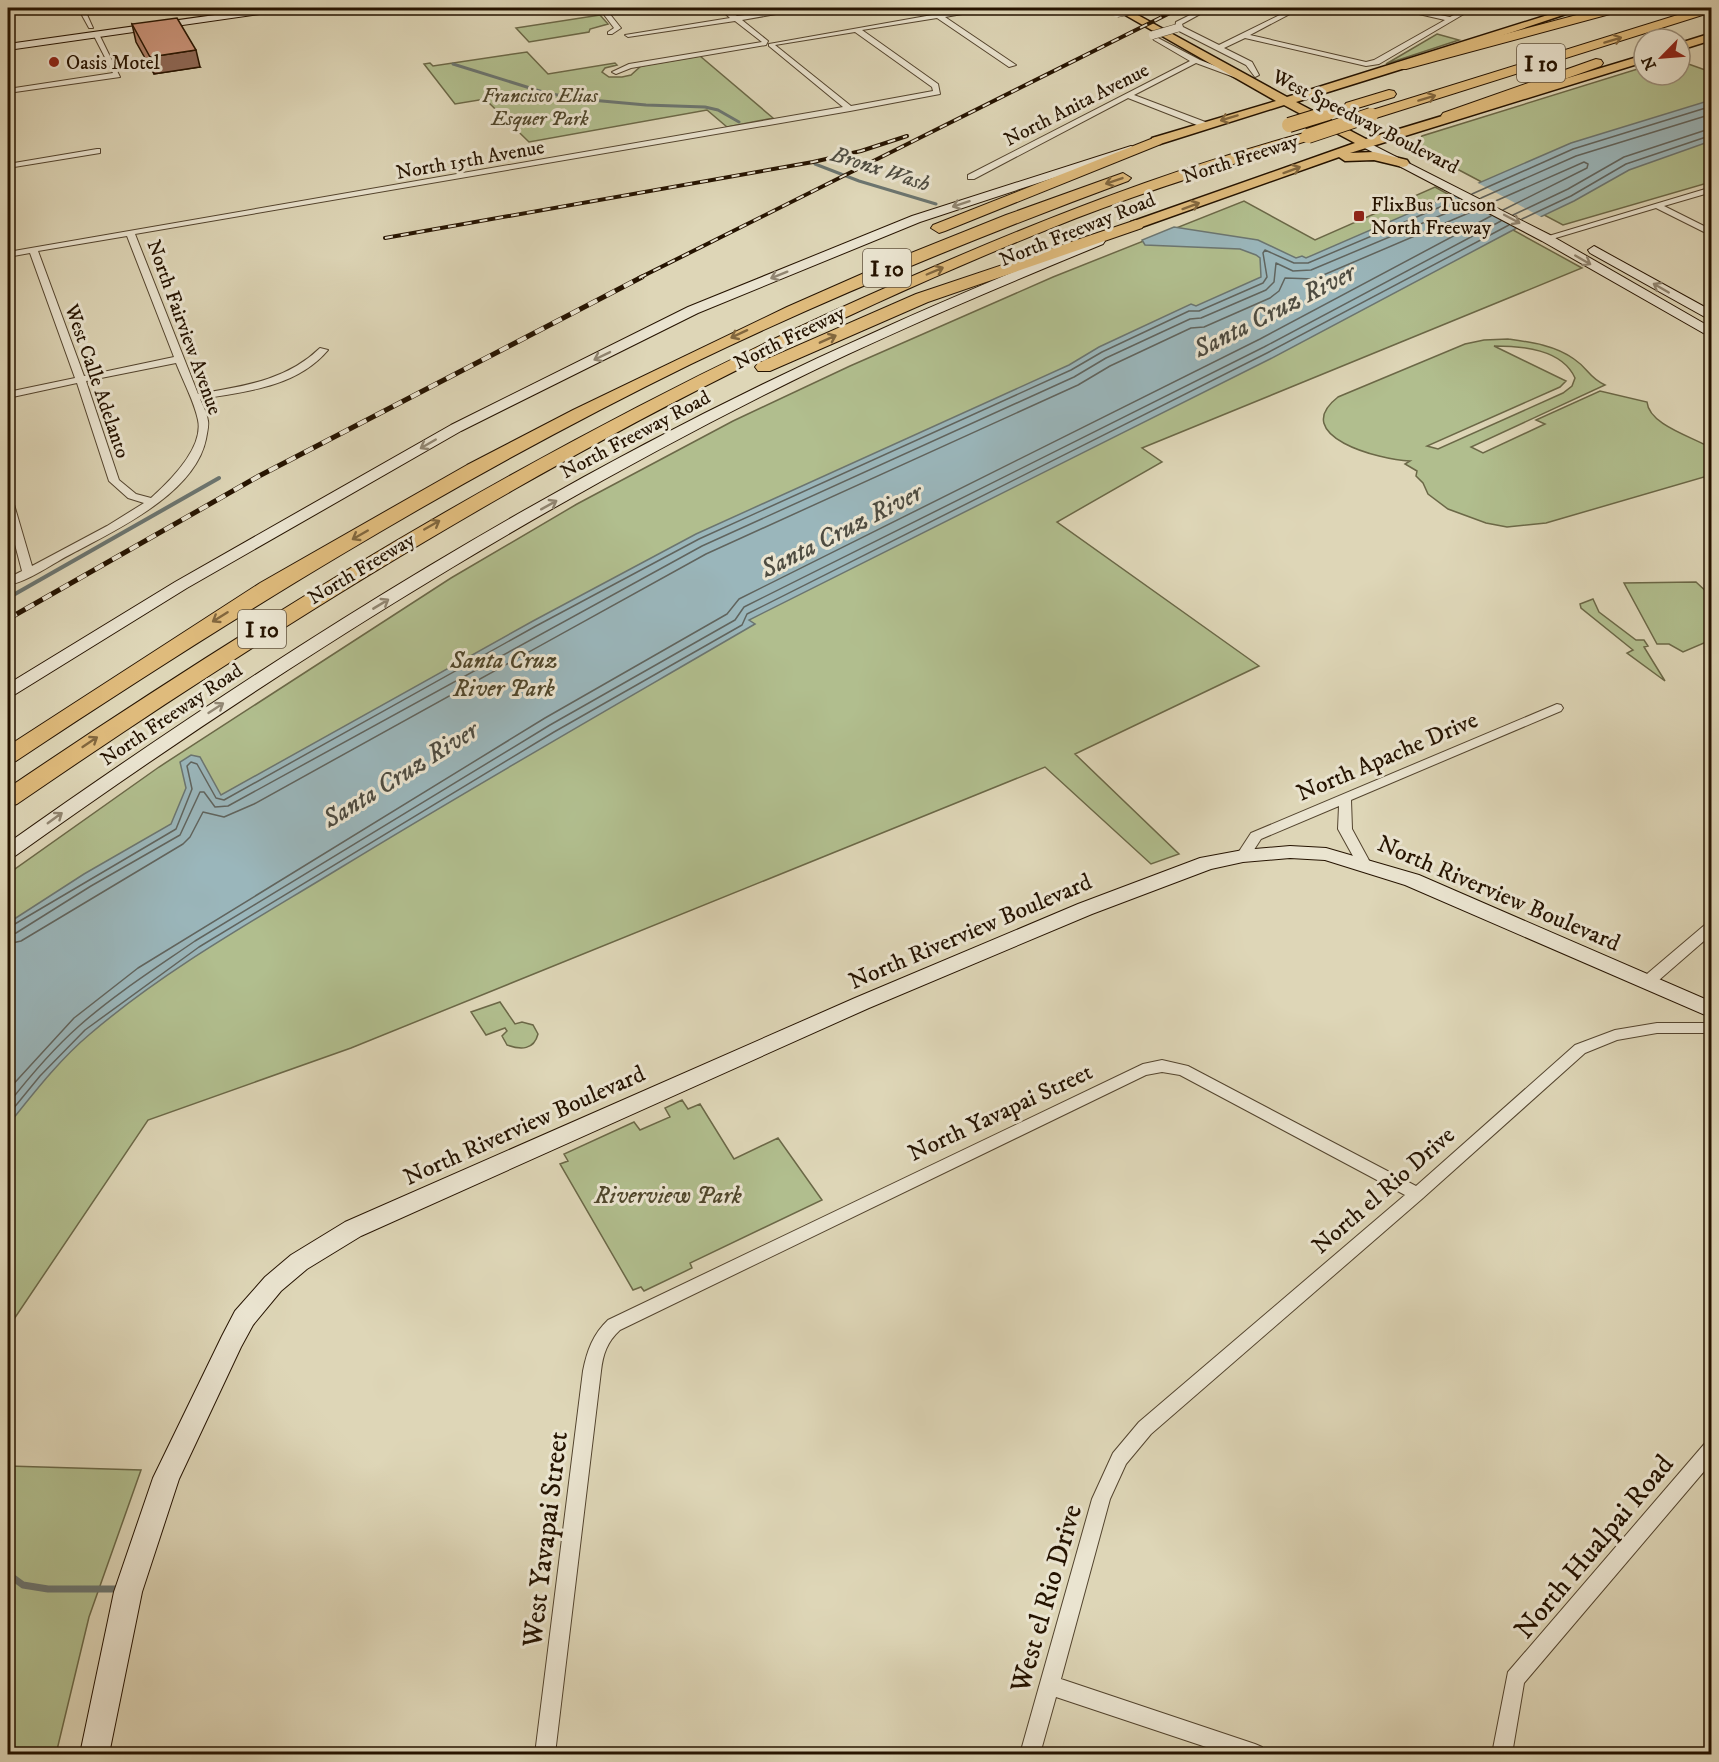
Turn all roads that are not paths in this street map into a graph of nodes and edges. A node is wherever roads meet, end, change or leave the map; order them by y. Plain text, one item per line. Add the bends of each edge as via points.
1 (81, 8) edge
2 (226, 8) edge
3 (281, 8) edge
4 (623, 8) edge
5 (722, 8) edge
6 (807, 8) edge
7 (927, 8) edge
8 (985, 8) edge
9 (1104, 8) edge
10 (1140, 8) edge
11 (1208, 8) edge
12 (1298, 8) edge
13 (1399, 8) edge
14 (1472, 8) edge
15 (1579, 8) edge
16 (1616, 8) edge
17 (1667, 8) edge
18 (1712, 8) edge
19 (248, 10) edge
20 (1117, 10) edge
21 (939, 15) junction
22 (1712, 18) edge
23 (736, 19) junction
24 (1451, 20) junction
25 (1689, 27) edge
26 (1179, 28) junction
27 (855, 29) junction
28 (93, 30) junction
29 (610, 33) dead end
30 (1242, 35) junction
31 (628, 36) dead end
32 (1712, 36) edge
33 (8, 39) edge
34 (1692, 43) edge
35 (769, 44) junction
36 (8, 47) edge
37 (1219, 48) junction
38 (1632, 48) edge
39 (1195, 61) junction
40 (1632, 62) edge
41 (1491, 63) dead end
42 (1012, 65) dead end
43 (1401, 66) junction
44 (616, 72) dead end
45 (1255, 75) junction
46 (1242, 78) junction
47 (1286, 88) junction
48 (1404, 89) dead end
49 (8, 91) edge
50 (1129, 96) junction
51 (1285, 101) junction
52 (850, 109) junction
53 (1448, 116) junction
54 (1205, 125) junction
55 (1379, 139) junction
56 (1156, 141) junction
57 (1237, 141) dead end
58 (1365, 144) junction
59 (97, 151) dead end
60 (1318, 160) junction
61 (1403, 163) junction
62 (8, 166) edge
63 (1140, 172) dead end
64 (971, 177) dead end
65 (1712, 189) edge
66 (1656, 205) junction
67 (1136, 225) junction
68 (1546, 231) junction
69 (1562, 233) junction
70 (131, 234) junction
71 (1712, 234) edge
72 (923, 235) dead end
73 (902, 245) dead end
74 (33, 250) junction
75 (8, 254) edge
76 (1712, 317) edge
77 (1712, 334) edge
78 (323, 350) dead end
79 (180, 359) junction
80 (81, 380) junction
81 (8, 395) edge
82 (195, 397) junction
83 (502, 455) junction
84 (524, 472) junction
85 (8, 501) edge
86 (153, 502) junction
87 (28, 572) junction
88 (8, 582) edge
89 (8, 691) edge
90 (1557, 708) dead end
91 (8, 756) edge
92 (1345, 798) junction
93 (8, 799) edge
94 (8, 852) edge
95 (1243, 856) junction
96 (1364, 864) junction
97 (1712, 926) edge
98 (1646, 983) junction
99 (1712, 1011) edge
100 (1712, 1028) edge
101 (1417, 1194) junction
102 (604, 1333) joint
103 (1712, 1448) edge
104 (1119, 1460) joint
105 (1049, 1686) junction
106 (93, 1755) edge
107 (545, 1755) edge
108 (1030, 1755) edge
109 (1255, 1755) edge
110 (1502, 1755) edge

1 - 28 street
2 - 28 main road
3 - 19 main road
4 - 29 street via 605,12 618,28
5 - 23 street
6 - 23 street
7 - 21 street
8 - 21 street
9 - 20 street, West Speedway Boulevard
10 - 20 street, West Speedway Boulevard, bridge
10 - 45 main road, West Speedway Boulevard
11 - 26 street via 1178,23
12 - 30 street
13 - 24 street
14 - 24 street
15 - 43 main road
16 - 43 highway
17 - 41 highway, I 10
84 -> 18 highway, North Freeway / I 10, bridge via 703,378 867,300 1056,221 1214,165
19 - 28 main road
20 - 46 main road, West Speedway Boulevard
21 - 27 street
21 - 42 street
22 - 25 highway
23 - 31 street
23 - 35 street
24 - 30 street via 1376,62 1362,64
26 - 37 street
26 - 39 street, bridge via 1153,35
27 - 35 street
27 - 52 street, North 15th Avenue via 935,86 937,92
28 - 33 main road
28 - 36 main road
28 - 49 street via 117,75
30 - 37 street
32 - 34 main road
35 - 44 street via 629,66
35 - 52 street
37 - 45 street via 1249,64
38 - 53 highway
39 - 46 street
39 - 50 street, North Anita Avenue
40 - 53 main road, North Freeway Road
43 - 47 main road via 1341,84
45 - 47 main road, West Speedway Boulevard
46 - 51 main road, West Speedway Boulevard
47 - 51 main road
47 - 55 main road, West Speedway Boulevard
48 - 57 highway, North Freeway, bridge
50 - 54 street
50 - 64 street, North Anita Avenue
51 -> 54 main road
51 - 58 main road, West Speedway Boulevard
52 - 70 street, North 15th Avenue
53 - 55 main road, North Freeway Road
54 - 56 main road
55 - 58 main road, North Freeway Road
55 - 68 main road, West Speedway Boulevard via 1466,183
56 - 72 highway
56 -> 89 main road via 916,219 693,310 456,428 181,585
58 - 60 main road, North Freeway Road
58 - 61 main road, West Speedway Boulevard
59 - 62 street
60 - 61 main road via 1370,156
67 -> 60 main road, North Freeway Road
61 -> 68 main road, West Speedway Boulevard via 1533,230
63 -> 83 highway, North Freeway / I 10 via 931,249 778,316 676,364
65 - 66 street
66 - 69 street
66 - 71 street
84 -> 67 highway via 922,298
94 -> 67 main road, North Freeway Road via 165,742 337,630 583,485 798,373 916,318
68 - 69 main road, West Speedway Boulevard
68 -> 77 main road, West Speedway Boulevard
76 -> 69 main road, West Speedway Boulevard
70 - 74 street, North 15th Avenue
70 - 79 street, North Fairview Avenue
73 - 83 highway via 710,332 537,423
74 - 75 street, North 15th Avenue
74 - 80 street, West Calle Adelanto
78 - 82 street via 302,369 286,376
79 - 80 street
79 - 82 street, North Fairview Avenue
80 - 81 street
80 - 86 street, West Calle Adelanto via 114,482 132,496
82 - 86 street, North Fairview Avenue via 204,422 201,442 195,456
83 -> 91 highway, North Freeway / I 10 via 270,587
93 -> 84 highway, North Freeway / I 10 via 292,609
85 - 87 street
86 - 87 street, North Fairview Avenue
87 - 88 street, North Fairview Avenue
90 - 92 street, North Apache Drive
92 - 95 street, North Apache Drive via 1256,836
92 - 96 street via 1345,830
95 - 96 main road, North Riverview Boulevard via 1326,854
95 - 106 main road, North Riverview Boulevard via 1207,863 1085,909 813,1024 353,1229 300,1262 273,1284 244,1318 166,1478 128,1592
96 - 98 main road, North Riverview Boulevard via 1412,880
97 - 98 street
98 - 99 main road, North Riverview Boulevard
100 - 101 street, North el Rio Drive via 1658,1028 1615,1035 1580,1049
101 - 102 street, North Yavapai Street via 1183,1070 1162,1066 1143,1070 917,1177 628,1317
101 - 104 street, North el Rio Drive via 1145,1428
102 - 107 street, West Yavapai Street via 596,1346 592,1371
103 - 110 street, North Hualpai Road via 1515,1679
104 - 105 street, West el Rio Drive via 1101,1499
105 - 108 street, West el Rio Drive
105 - 109 street

